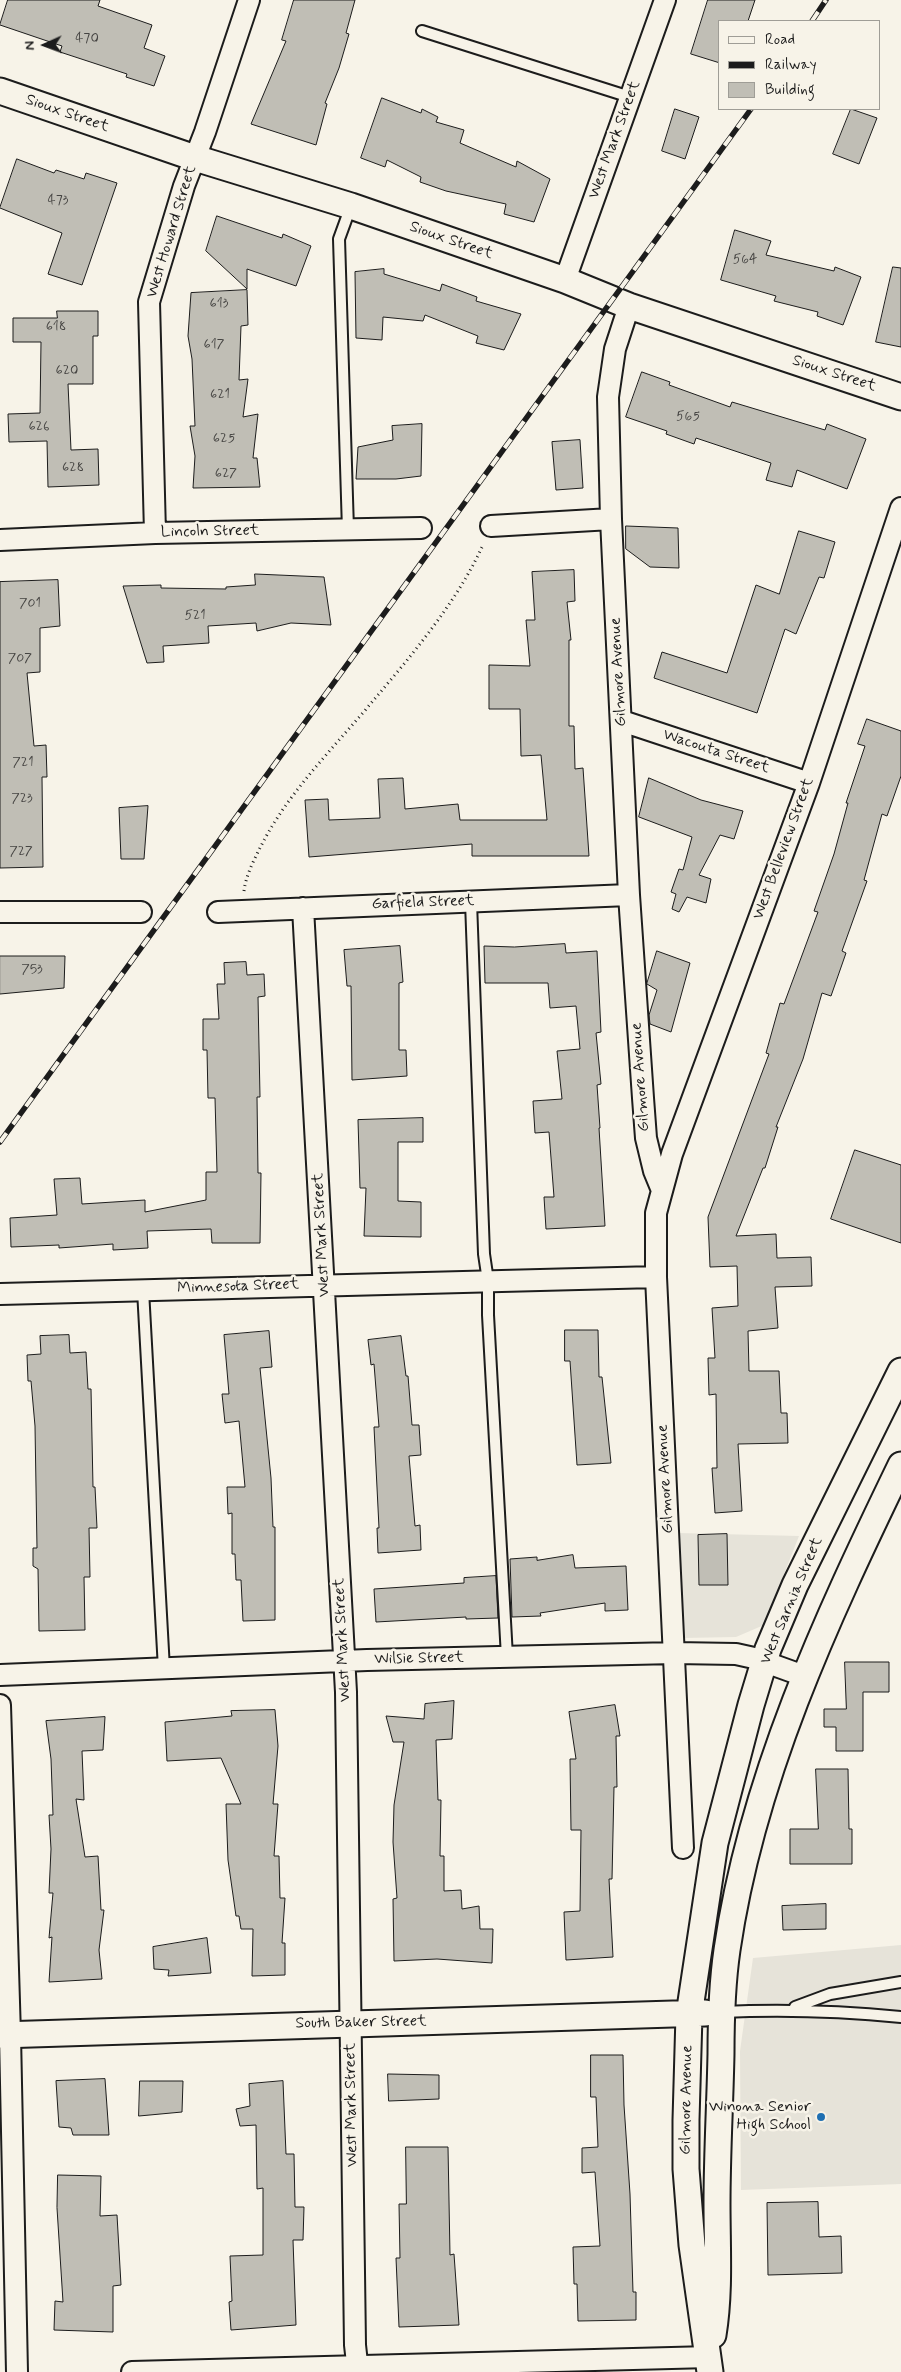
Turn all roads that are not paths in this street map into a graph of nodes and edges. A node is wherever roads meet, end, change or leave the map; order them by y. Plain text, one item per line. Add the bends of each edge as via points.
1 (249, 0) edge
2 (665, 0) edge
3 (422, 31) dead end
4 (0, 91) edge
5 (630, 97) junction
6 (195, 158) junction
7 (350, 206) junction
8 (565, 280) junction
9 (629, 306) junction
10 (901, 397) edge
11 (901, 508) edge
12 (611, 519) junction
13 (491, 526) road end
14 (421, 528) dead end
15 (348, 530) junction
16 (156, 533) junction
17 (0, 540) edge
18 (622, 721) junction
19 (809, 783) junction
20 (629, 895) junction
21 (470, 902) junction
22 (303, 908) junction
23 (0, 912) edge
24 (140, 912) dead end
25 (218, 912) dead end
26 (661, 1188) junction
27 (656, 1277) junction
28 (488, 1281) junction
29 (324, 1285) junction
30 (143, 1290) junction
31 (0, 1294) edge
32 (901, 1371) edge
33 (901, 1465) edge
34 (675, 1653) junction
35 (507, 1657) junction
36 (344, 1661) junction
37 (764, 1662) junction
38 (164, 1669) junction
39 (0, 1675) edge
40 (804, 1676) junction
41 (0, 1705) edge
42 (714, 1842) joint
43 (683, 1848) dead end
44 (901, 1982) edge
45 (790, 2009) junction
46 (722, 2012) junction
47 (689, 2015) junction
48 (901, 2017) edge
49 (351, 2025) junction
50 (5, 2035) edge
51 (710, 2365) edge
52 (536, 2367) edge
53 (358, 2369) edge
54 (178, 2371) edge
55 (17, 2372) edge
56 (132, 2372) edge

1 - 6 street, West Howard Street
2 - 5 street, West Mark Street
3 - 5 lane
4 - 6 street, Sioux Street
5 - 8 street, West Mark Street
6 - 7 street, Sioux Street
6 - 16 street, West Howard Street via 149,302
7 - 8 street, Sioux Street
7 - 15 lane via 339,239
8 - 9 street, Sioux Street
9 - 10 street, Sioux Street
9 - 12 street, Gilmore Avenue via 615,349 608,397
11 - 19 street, West Belleview Street
12 - 13 street
12 - 18 street, Gilmore Avenue
14 - 15 street, Lincoln Street
15 - 16 street, Lincoln Street
16 - 17 street, Lincoln Street
18 - 19 street, Wacouta Street
18 - 20 street, Gilmore Avenue
19 - 26 street, West Belleview Street
20 - 21 street, Garfield Street
20 - 26 street, Gilmore Avenue via 646,1138
21 - 22 street, Garfield Street
21 - 28 lane via 484,1254
22 - 25 street, Garfield Street
22 - 29 street, West Mark Street
23 - 24 street
26 - 27 street, Gilmore Avenue via 655,1226
27 - 28 street, Minnesota Street
27 - 34 street, Gilmore Avenue
28 - 29 street, Minnesota Street
28 - 35 lane
29 - 30 street, Minnesota Street
29 - 36 street, West Mark Street
30 - 31 street, Minnesota Street
30 - 38 lane
32 - 37 street, West Sarnia Street via 796,1585
33 - 40 street
34 - 35 street, Wilsie Street
34 - 37 street, Wilsie Street via 736,1654
34 - 43 street, Gilmore Avenue
35 - 36 street, Wilsie Street
36 - 38 street, Wilsie Street
36 - 49 street, West Mark Street
37 - 40 street, Wilsie Street
37 - 42 street, West Sarnia Street
38 - 39 street, Wilsie Street
40 - 46 street, Gilmore Avenue via 753,1827 727,1950
41 - 50 street
42 - 47 street, Gilmore Avenue
44 - 45 lane via 830,1994
45 - 46 lane
45 - 48 lane
46 - 47 street, South Baker Street
46 - 51 street, Gilmore Avenue via 717,2150 718,2306
47 - 49 street, South Baker Street
47 - 51 street, Gilmore Avenue via 686,2169 692,2245
49 - 50 street, South Baker Street
49 - 53 street, West Mark Street via 355,2345
50 - 55 street
51 - 52 street
52 - 53 street
53 - 54 street
54 - 56 street

